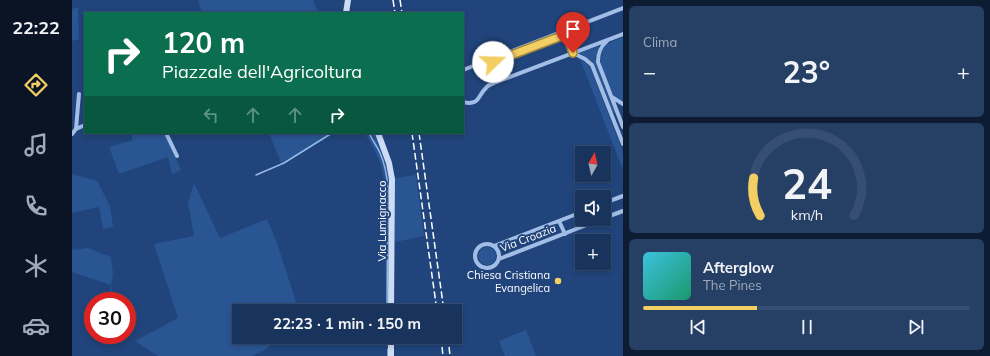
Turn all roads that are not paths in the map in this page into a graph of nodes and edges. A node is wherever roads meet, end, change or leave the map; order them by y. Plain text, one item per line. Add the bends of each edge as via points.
1 (348, 0) edge
2 (623, 8) edge
3 (346, 12) edge
4 (574, 27) junction
5 (623, 34) edge
6 (614, 37) junction
7 (570, 38) junction
8 (573, 53) junction
9 (485, 62) junction
10 (464, 70) edge
11 (79, 94) dead end
12 (610, 95) junction
13 (464, 102) edge
14 (623, 104) edge
15 (611, 113) junction
16 (623, 113) edge
17 (621, 118) edge
18 (84, 125) edge
19 (623, 127) edge
20 (617, 128) junction
21 (76, 129) junction
22 (72, 134) edge
23 (166, 134) edge
24 (378, 134) edge
25 (623, 144) edge
26 (177, 156) dead end
27 (623, 196) edge
28 (611, 200) edge
29 (623, 211) edge
30 (575, 214) edge
31 (611, 216) edge
32 (559, 220) junction
33 (585, 226) edge
34 (564, 234) junction
35 (494, 246) junction
36 (499, 259) junction
37 (391, 304) edge
38 (391, 344) edge
39 (391, 356) edge

1 - 3 main road
2 - 4 street
4 - 7 street
4 - 9 street
5 - 6 street
6 - 8 street
6 - 12 street via 600,48 598,57
7 - 8 street
7 - 9 street via 563,36 493,62
8 - 13 street via 489,85 478,100
8 - 15 street via 592,65
9 - 10 street
11 - 21 street
12 - 14 street
12 - 17 street
15 - 17 street
15 - 20 street
16 - 17 street
17 - 19 street
17 - 20 street
18 - 21 street
20 - 25 street
21 - 22 street
23 - 26 street
24 - 37 main road, Via Lumignacco via 392,179
27 - 28 street
29 - 31 street, Via Croazia
30 - 32 street, Via Croazia
32 - 34 street, Via Croazia
32 - 35 street, Via Croazia
33 - 34 street, Via Croazia
34 - 36 street, Via Croazia
35 - 36 street, Via Croazia
35 - 36 street, Via Croazia via 480,246 475,252 475,260 480,266 487,268 494,266
38 - 39 main road

